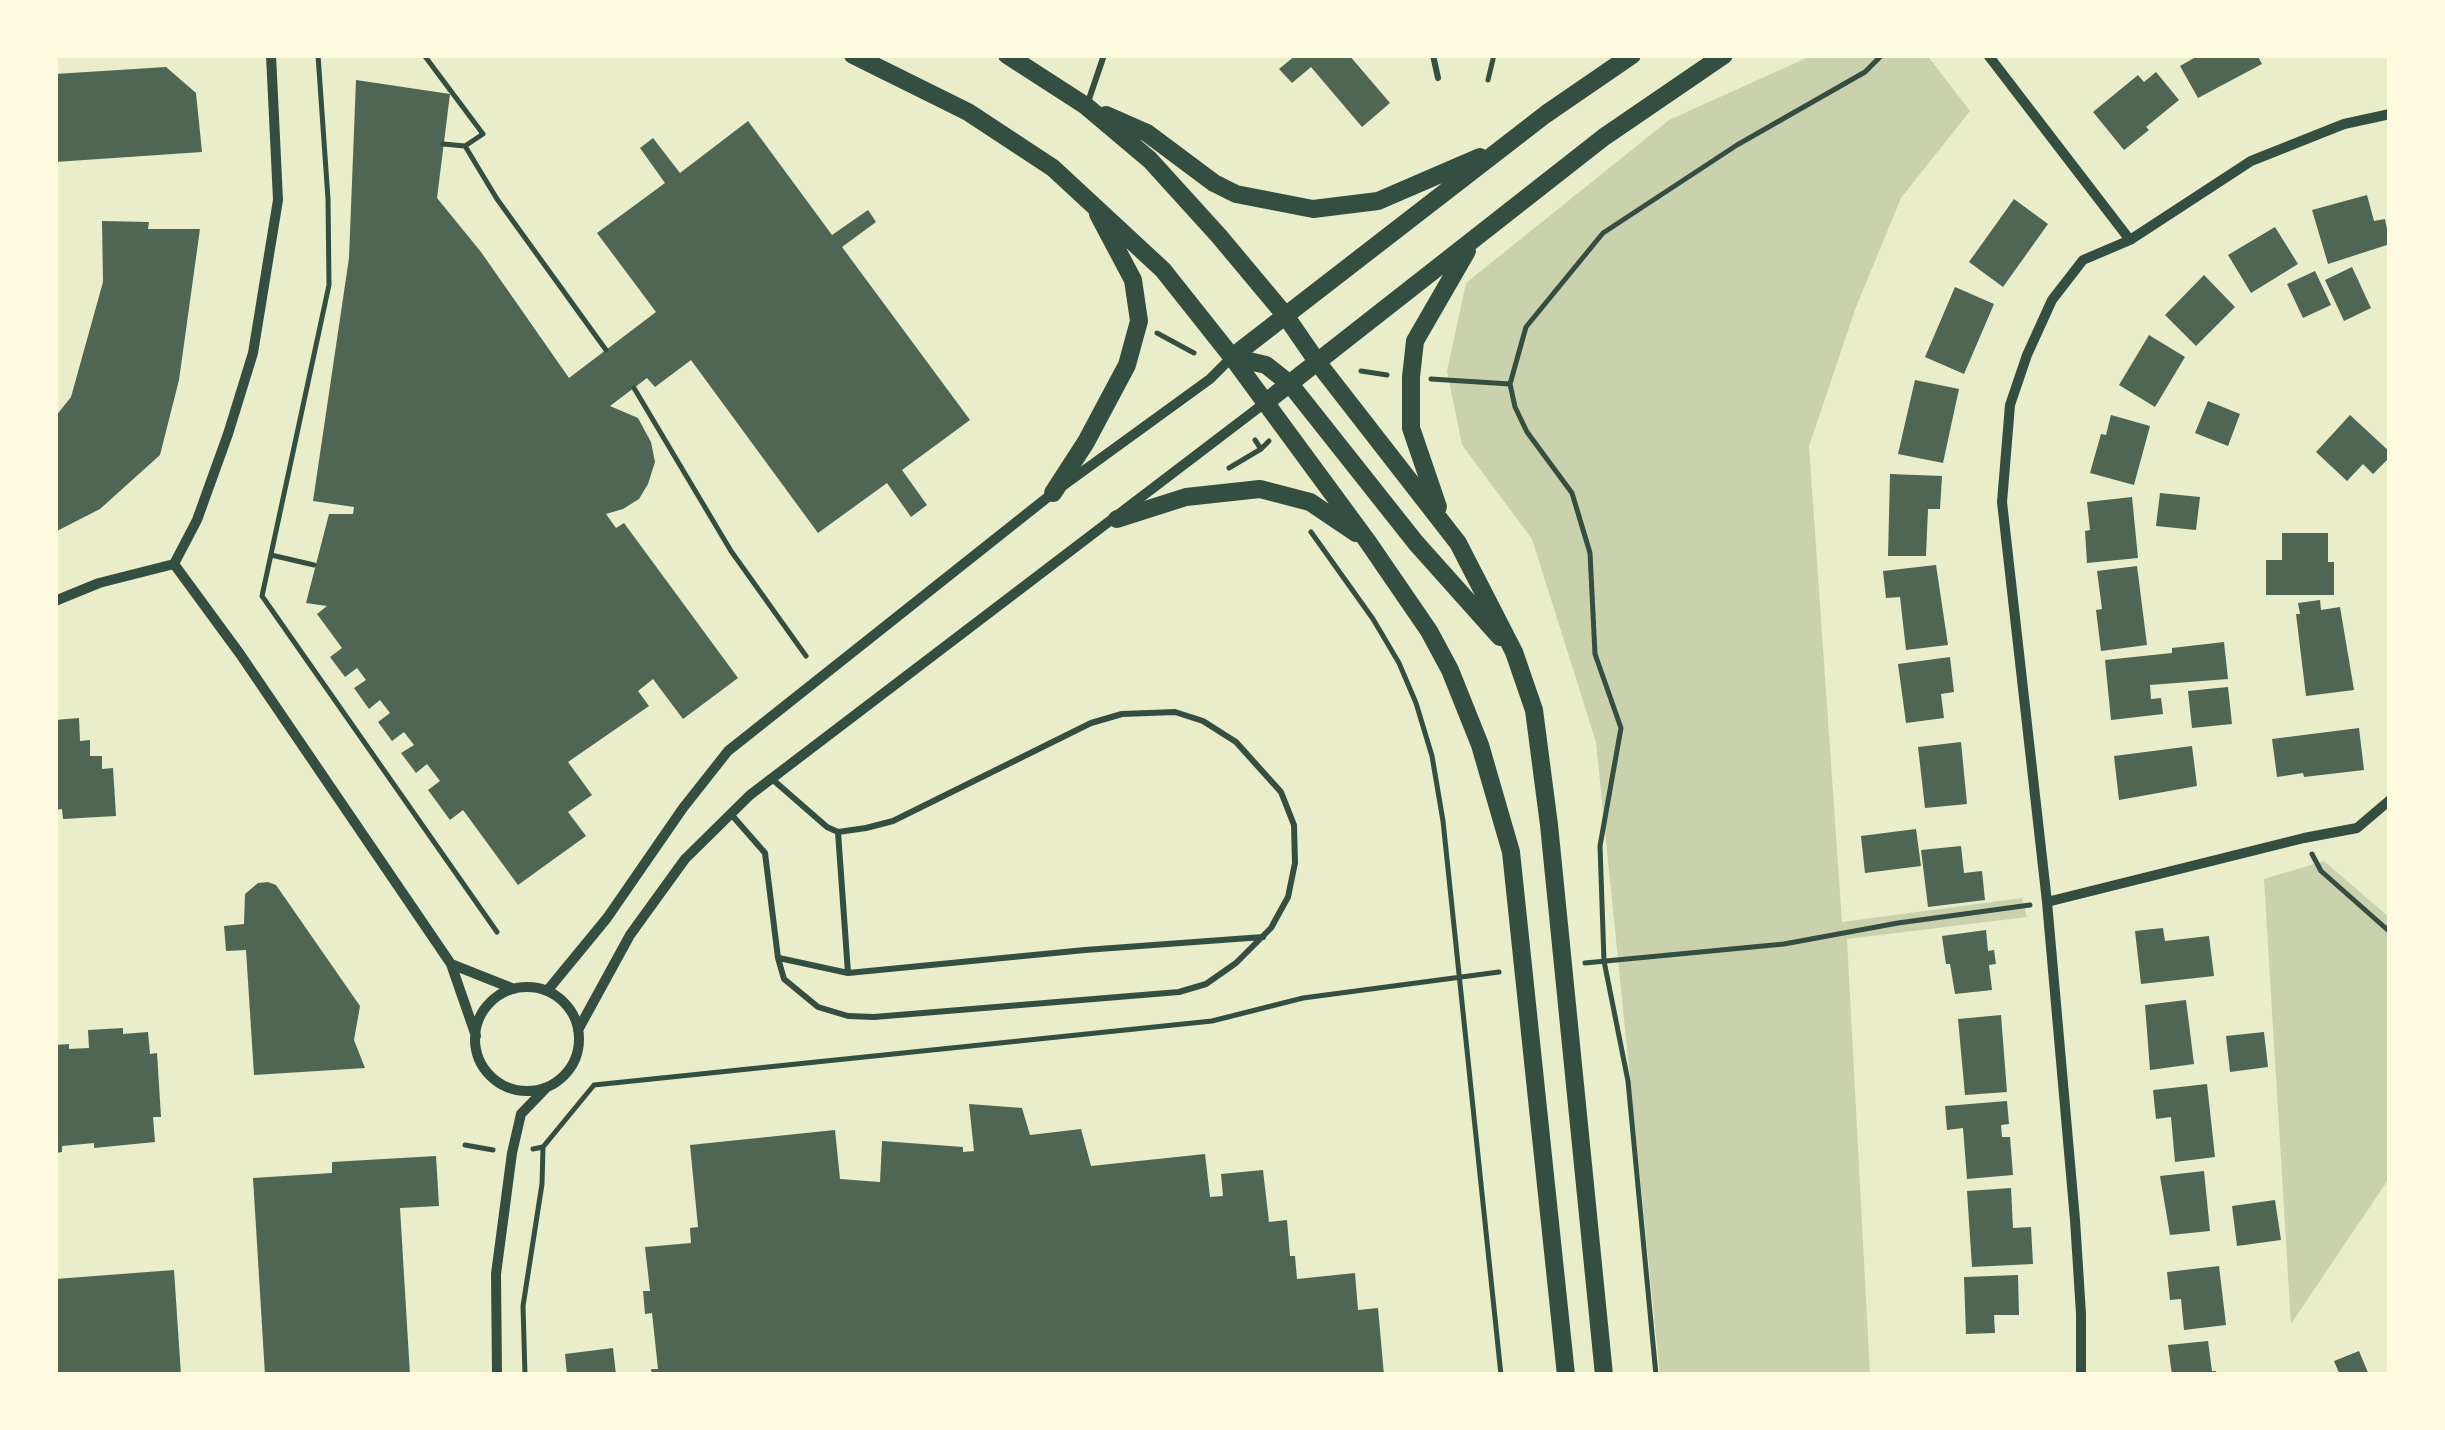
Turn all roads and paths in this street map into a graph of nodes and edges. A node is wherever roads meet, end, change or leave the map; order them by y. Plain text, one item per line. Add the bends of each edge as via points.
1 (272, 55) edge
2 (318, 55) edge
3 (424, 55) edge
4 (853, 55) edge
5 (1007, 55) edge
6 (1104, 55) edge
7 (1433, 55) edge
8 (1494, 55) edge
9 (1632, 55) edge
10 (1724, 55) edge
11 (1882, 55) edge
12 (1988, 55) edge
13 (1438, 78) dead end
14 (1488, 80) dead end
15 (1086, 106) junction
16 (2390, 114) edge
17 (443, 144) dead end
18 (1508, 144) junction
19 (465, 146) junction
20 (1090, 200) junction
21 (1474, 238) junction
22 (2130, 240) junction
23 (1285, 315) junction
24 (1153, 331) dead end
25 (606, 350) dead end
26 (1194, 353) dead end
27 (1232, 358) junction
28 (1318, 363) junction
29 (1352, 373) dead end
30 (1397, 376) dead end
31 (1428, 379) dead end
32 (1290, 384) junction
33 (1510, 384) junction
34 (634, 388) dead end
35 (1266, 402) junction
36 (1255, 440) dead end
37 (1269, 441) dead end
38 (1261, 449) junction
39 (1229, 468) dead end
40 (1052, 494) junction
41 (1116, 519) junction
42 (1442, 522) junction
43 (1301, 524) dead end
44 (1368, 542) junction
45 (271, 555) junction
46 (174, 564) junction
47 (314, 564) dead end
48 (55, 601) edge
49 (1514, 652) junction
50 (806, 656) dead end
51 (771, 778) junction
52 (2390, 800) edge
53 (730, 813) junction
54 (838, 832) junction
55 (2304, 838) junction
56 (2048, 902) junction
57 (498, 932) dead end
58 (2390, 932) edge
59 (1264, 937) junction
60 (778, 958) junction
61 (1604, 961) junction
62 (451, 964) junction
63 (1584, 964) dead end
64 (1507, 971) dead end
65 (848, 973) junction
66 (1459, 980) junction
67 (514, 988) junction
68 (547, 991) junction
69 (578, 1030) junction
70 (476, 1036) junction
71 (546, 1088) junction
72 (465, 1145) dead end
73 (543, 1148) junction
74 (512, 1153) junction
75 (497, 1375) edge
76 (525, 1375) edge
77 (1501, 1375) edge
78 (1566, 1375) edge
79 (1604, 1375) edge
80 (1656, 1375) edge
81 (2080, 1375) edge

1 - 46 street via 278,200 253,353 200,513
2 - 45 path via 329,285
3 - 19 path via 483,134
4 - 20 main road via 968,112
5 - 15 main road
6 - 15 lane
7 - 13 lane
8 - 14 path
9 - 18 main road
10 - 21 main road
11 - 33 path via 1865,72 1603,233 1526,327
12 - 22 street
15 - 18 main road via 1148,133 1236,194 1313,209 1378,201
15 - 23 main road via 1150,160
16 - 22 street via 2251,160
17 - 19 path
18 - 23 main road
19 - 25 path
20 - 27 main road via 1163,270
20 - 40 main road via 1133,280 1139,321 1126,364
21 - 28 main road
21 - 42 main road via 1415,341 1411,428
22 - 56 street via 2083,260 2052,300 2010,405 2002,502
23 - 27 main road
23 - 28 main road
24 - 26 path
27 - 32 main road via 1266,365
27 - 35 main road
27 - 40 street
28 - 32 main road
28 - 42 main road
29 - 30 path
31 - 33 path
32 - 35 main road
32 - 49 main road via 1416,544
33 - 61 path via 1527,432 1572,493 1590,552 1595,654 1620,728 1600,846
34 - 50 path via 731,551
35 - 41 street
35 - 44 main road
36 - 38 path
37 - 38 path
38 - 39 path
40 - 68 street via 728,751
41 - 44 main road via 1186,498 1260,489 1310,502
41 - 51 street
42 - 49 main road via 1478,576
43 - 66 path via 1373,619 1427,734
44 - 78 main road via 1450,670 1480,745 1510,852
45 - 47 path
45 - 57 path via 262,596
46 - 48 street via 99,582
46 - 62 street
49 - 79 main road via 1534,710 1549,825
51 - 53 street
51 - 54 lane
52 - 55 street via 2357,828
53 - 60 lane via 765,854
53 - 69 street via 685,858 630,935
54 - 59 lane via 894,821 1091,723 1174,712 1236,742 1280,792 1294,825 1288,897
54 - 65 lane
55 - 56 street
55 - 58 path via 2321,871
56 - 61 path via 1784,944
56 - 81 street via 2075,1220
59 - 60 lane via 1206,984 1179,992 874,1017 818,1008 784,979
59 - 65 lane
60 - 65 lane
61 - 63 path
61 - 80 path via 1628,1081
62 - 67 street
62 - 70 street
64 - 66 path
66 - 73 path via 1303,998 1212,1021 594,1085
66 - 77 path
67 - 68 street
67 - 70 street via 487,1006
68 - 69 street via 562,1000
69 - 71 street via 572,1065
70 - 71 street via 484,1067 496,1080 511,1089
71 - 74 street via 521,1114
72 - 74 path
73 - 74 path
73 - 76 path via 522,1306
74 - 75 street via 496,1274

